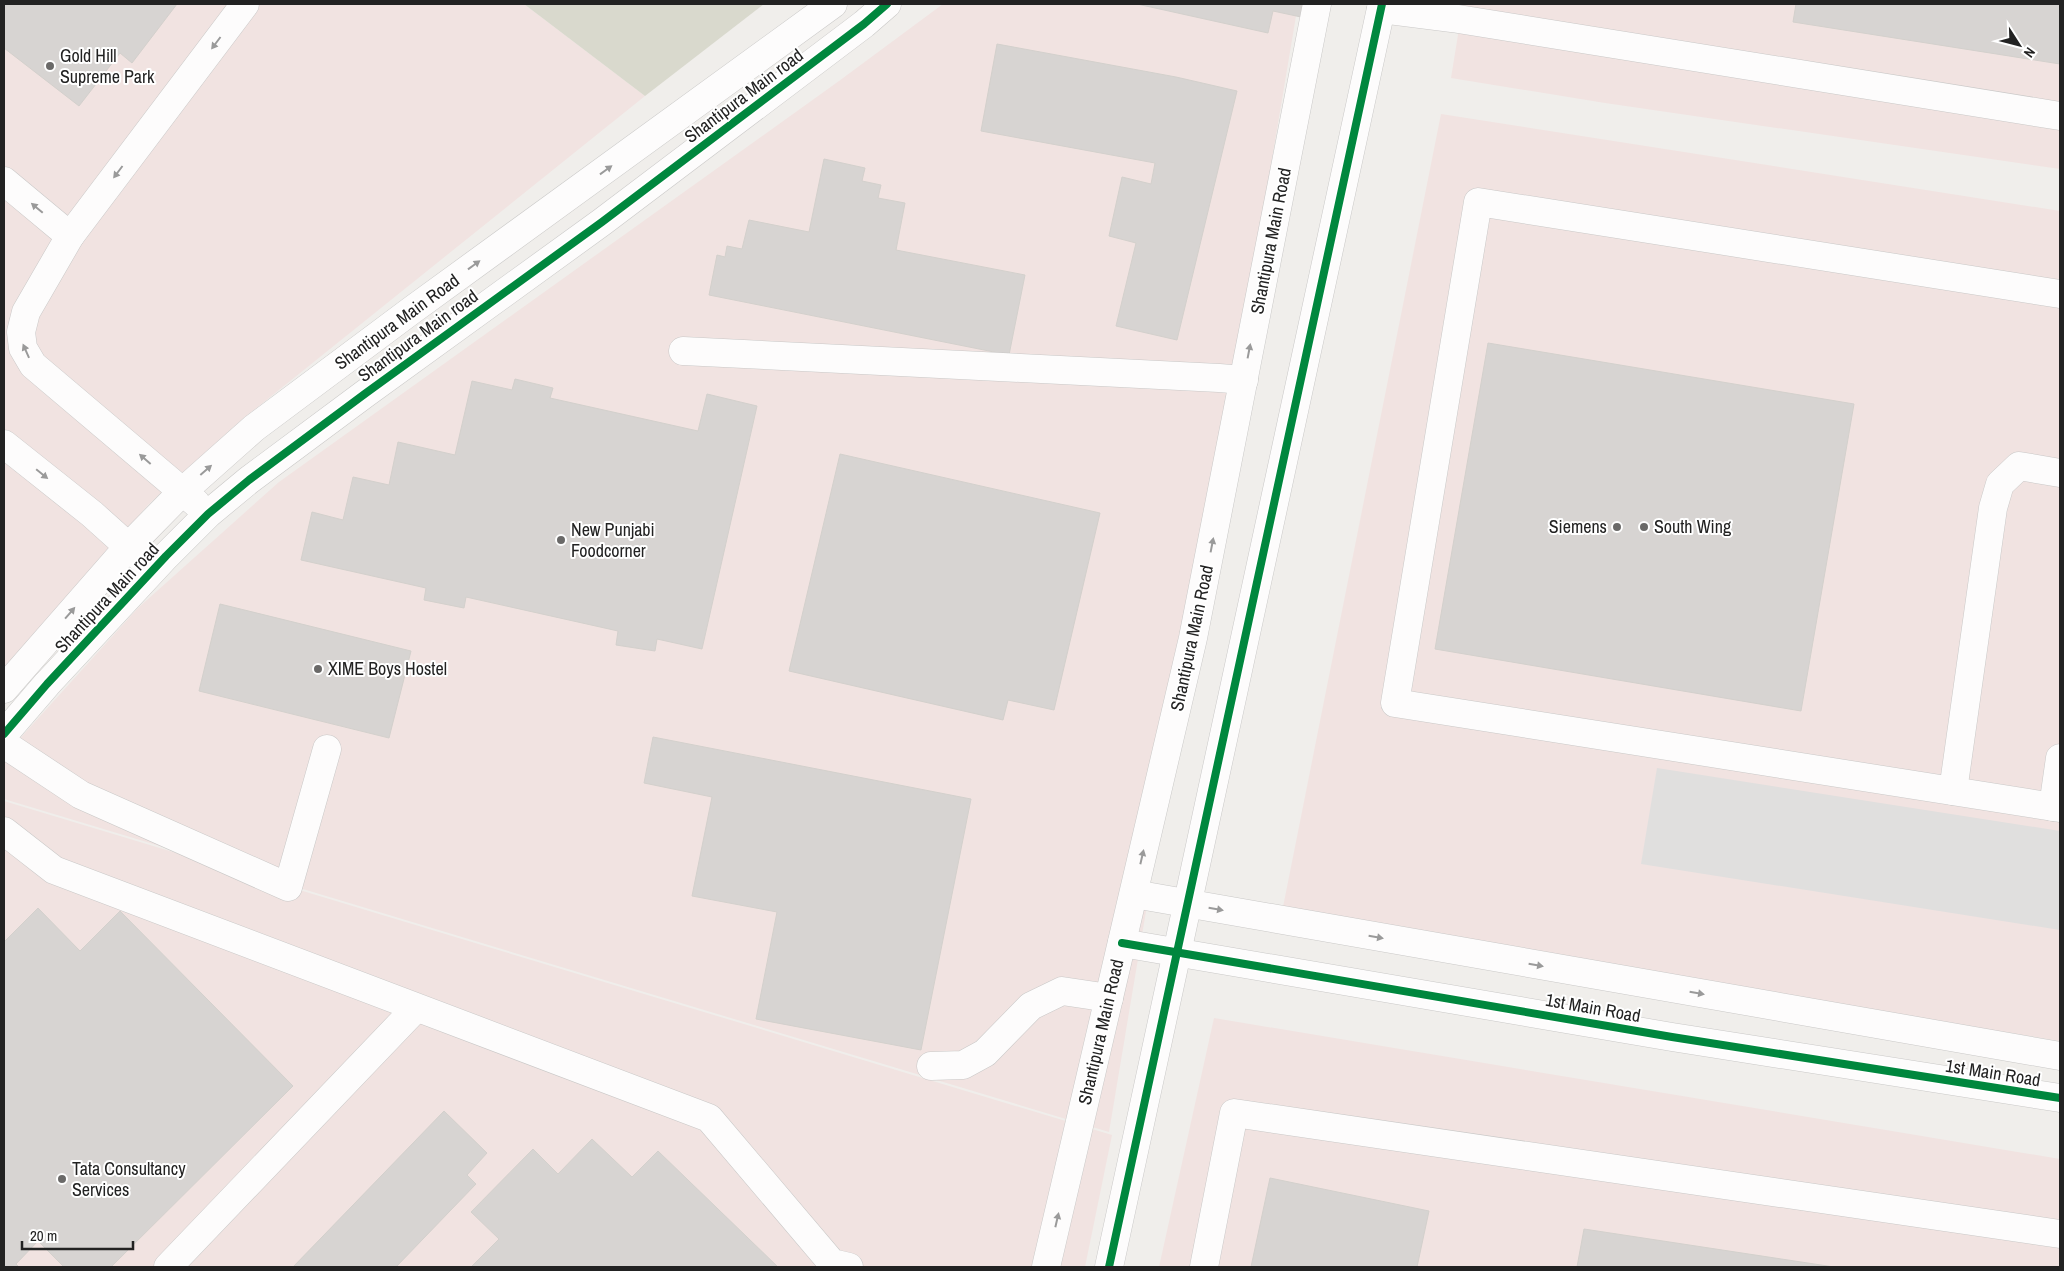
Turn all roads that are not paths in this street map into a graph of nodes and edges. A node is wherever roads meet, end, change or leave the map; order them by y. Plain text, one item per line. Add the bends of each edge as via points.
1 (245, 4) edge
2 (832, 4) edge
3 (887, 4) edge
4 (1317, 4) edge
5 (1381, 6) edge
6 (2060, 116) edge
7 (5, 184) edge
8 (70, 236) junction
9 (2060, 294) edge
10 (684, 351) dead end
11 (1244, 380) junction
12 (4, 444) edge
13 (2060, 468) edge
14 (182, 492) junction
15 (208, 514) junction
16 (129, 546) junction
17 (154, 569) junction
18 (5, 685) edge
19 (30, 703) junction
20 (4, 734) edge
21 (4, 744) edge
22 (326, 749) dead end
23 (2060, 758) edge
24 (1953, 791) junction
25 (2056, 807) edge
26 (4, 831) edge
27 (1134, 894) junction
28 (1187, 904) junction
29 (1122, 943) junction
30 (1176, 953) junction
31 (1109, 998) junction
32 (416, 1008) junction
33 (2060, 1056) edge
34 (932, 1066) dead end
35 (2060, 1098) edge
36 (2060, 1234) edge
37 (168, 1267) edge
38 (850, 1267) edge
39 (1046, 1267) edge
40 (1109, 1267) edge
41 (1204, 1267) edge

1 -> 8 street
14 -> 2 street, Shantipura Main Road via 254,428
3 - 15 street, Shantipura Main road via 610,216 358,398
11 -> 4 street, Shantipura Main Road
5 - 6 street
5 - 28 street
8 -> 7 street
14 -> 8 street via 33,365 23,348 21,332 26,312
9 - 24 street via 1478,202 1396,703
10 - 11 street
27 -> 11 street, Shantipura Main Road via 1193,638
12 -> 16 street
13 - 24 street via 2019,466 2000,484 1993,508
14 - 15 street
14 - 16 street, Shantipura Main Road
15 - 17 street, Shantipura Main road
16 - 17 street
18 -> 16 street, Shantipura Main Road
17 - 19 street, Shantipura Main road
18 - 19 street
19 - 20 street, Shantipura Main road
21 - 22 street via 81,795 288,887
23 - 25 street
24 - 25 street
26 - 32 street via 54,870
27 - 28 street, 1st Main Road
27 - 29 street, Shantipura Main Road
28 - 30 street
28 -> 33 street, 1st Main Road
29 - 30 street, 1st Main Road
29 - 31 street, Shantipura Main Road
30 - 35 street, 1st Main Road via 1672,1037
30 - 40 street
31 - 34 street via 1062,990 1031,1006 985,1053 963,1065
39 -> 31 street, Shantipura Main Road
32 - 37 street
32 - 38 street via 709,1118 832,1263
36 - 41 street via 1234,1113

